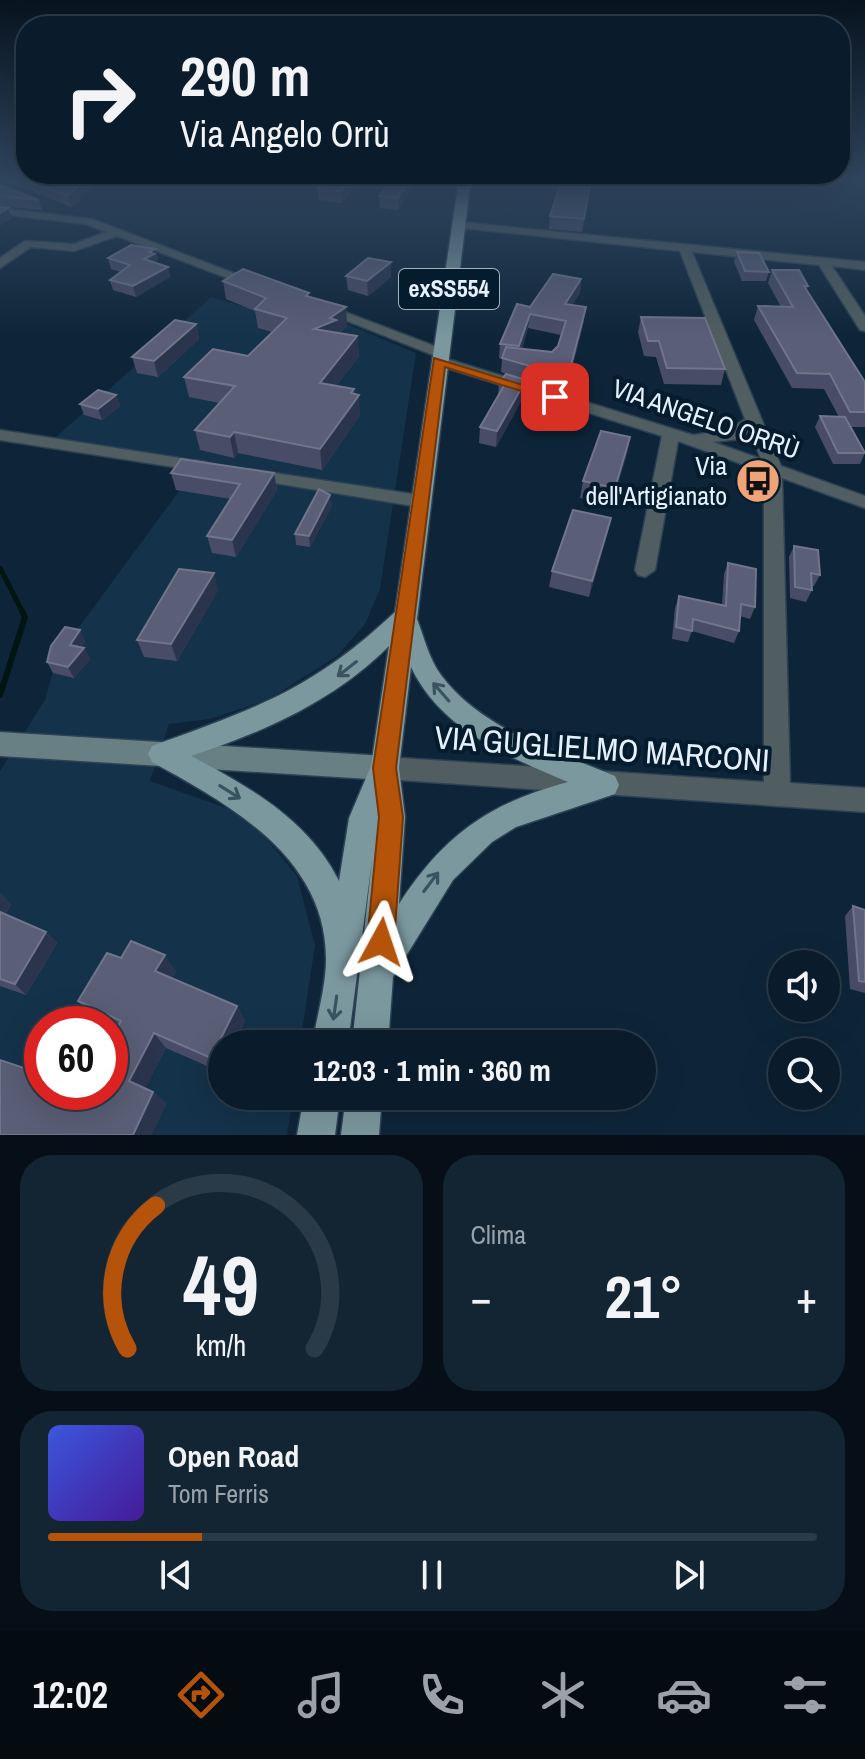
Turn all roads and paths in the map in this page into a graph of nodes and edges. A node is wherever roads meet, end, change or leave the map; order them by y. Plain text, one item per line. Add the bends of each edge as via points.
1 (115, 232) edge
2 (120, 232) edge
3 (457, 232) edge
4 (530, 232) edge
5 (684, 247) junction
6 (823, 262) junction
7 (0, 264) edge
8 (865, 266) edge
9 (264, 286) edge
10 (308, 303) edge
11 (865, 327) edge
12 (439, 357) junction
13 (753, 421) junction
14 (0, 435) edge
15 (679, 436) junction
16 (773, 468) junction
17 (419, 501) junction
18 (865, 502) edge
19 (645, 570) dead end
20 (404, 617) junction
21 (10, 744) edge
22 (162, 754) junction
23 (385, 768) junction
24 (605, 785) junction
25 (777, 795) junction
26 (865, 800) edge
27 (342, 956) junction
28 (378, 974) junction
29 (332, 1030) edge
30 (372, 1030) edge
31 (320, 1110) edge
32 (363, 1110) edge
33 (316, 1135) edge
34 (360, 1135) edge

1 - 7 street via 80,249 29,243
2 - 9 street
3 - 12 main road, exSS554
4 - 5 street
5 - 6 street
5 - 13 street
6 - 8 street
6 - 11 street
10 - 12 street, VIA ANGELO ORRÙ
12 - 15 street, VIA ANGELO ORRÙ
12 - 17 main road, exSS554
13 - 15 street via 722,438
13 - 16 street
14 - 17 street
15 - 16 street, VIA ANGELO ORRÙ
15 - 19 street
16 - 18 street, VIA ANGELO ORRÙ
16 - 25 street
17 - 20 main road, exSS554
20 -> 22 main road via 378,644 306,699 261,721
20 - 23 main road, exSS554
24 -> 20 main road via 516,744 448,701 431,680
21 - 22 main road, VIA GUGLIELMO MARCONI
22 - 23 main road, VIA GUGLIELMO MARCONI
22 -> 27 main road via 264,814 298,846 325,886
23 - 24 street, VIA GUGLIELMO MARCONI
23 - 27 main road, exSS554 via 363,818
23 - 28 main road, exSS554 via 391,817
24 - 25 street, VIA GUGLIELMO MARCONI
28 -> 24 main road via 431,879 459,849 533,805
25 - 26 street, VIA GUGLIELMO MARCONI
27 -> 29 main road, exSS554
28 - 30 main road, exSS554
31 - 33 main road
32 - 34 main road

